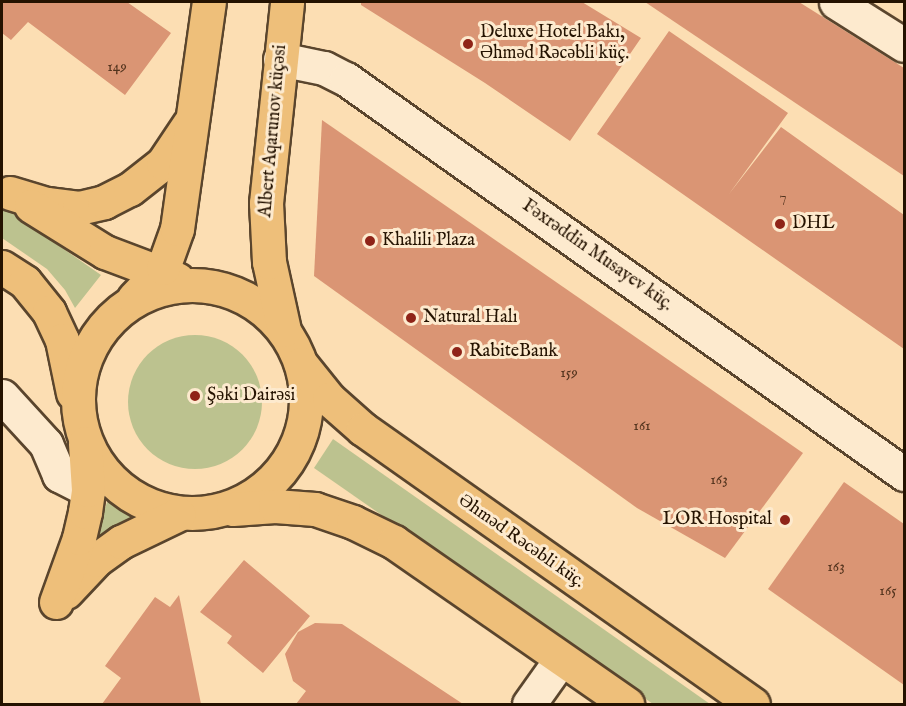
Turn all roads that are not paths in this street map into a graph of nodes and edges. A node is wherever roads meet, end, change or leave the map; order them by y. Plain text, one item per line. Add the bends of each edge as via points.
1 (209, 2) edge
2 (287, 2) edge
3 (836, 2) edge
4 (904, 45) edge
5 (280, 59) junction
6 (194, 114) junction
7 (6, 190) edge
8 (2, 267) edge
9 (159, 273) junction
10 (196, 285) junction
11 (125, 307) junction
12 (284, 330) junction
13 (301, 364) junction
14 (2, 396) edge
15 (81, 428) junction
16 (904, 474) edge
17 (88, 490) junction
18 (225, 509) junction
19 (179, 514) junction
20 (561, 659) junction
21 (529, 705) edge
22 (627, 705) edge
23 (753, 705) edge

1 - 6 main road
2 - 5 main road, Albert Aqarunov küçəsi
3 - 4 street
5 - 12 main road, Albert Aqarunov küçəsi via 266,203 268,262
5 - 16 street, Fəxrəddin Musayev küç. via 324,68 346,79
6 - 7 main road via 163,163 130,189 104,202 79,208 47,204
6 - 9 main road via 177,229
7 - 9 main road via 86,242
8 - 15 main road via 25,282 49,312 62,340
9 - 10 main road
9 - 11 main road
10 - 11 main road via 147,294
10 - 12 main road via 230,291 260,307
11 - 15 main road via 103,327 87,353 78,382
12 - 13 main road
13 - 18 main road via 307,394 304,424 294,452 276,477 252,496
13 - 23 main road, Əhməd Rəcəbli küç. via 329,399 363,429
14 - 17 street via 46,444 59,475
15 - 17 main road
15 - 19 main road via 101,470 123,491 149,506
17 - 19 main road via 79,538 56,602 96,560 121,542
18 - 19 main road
18 - 20 main road via 315,509 353,522 423,561
20 - 21 street
20 - 22 main road

